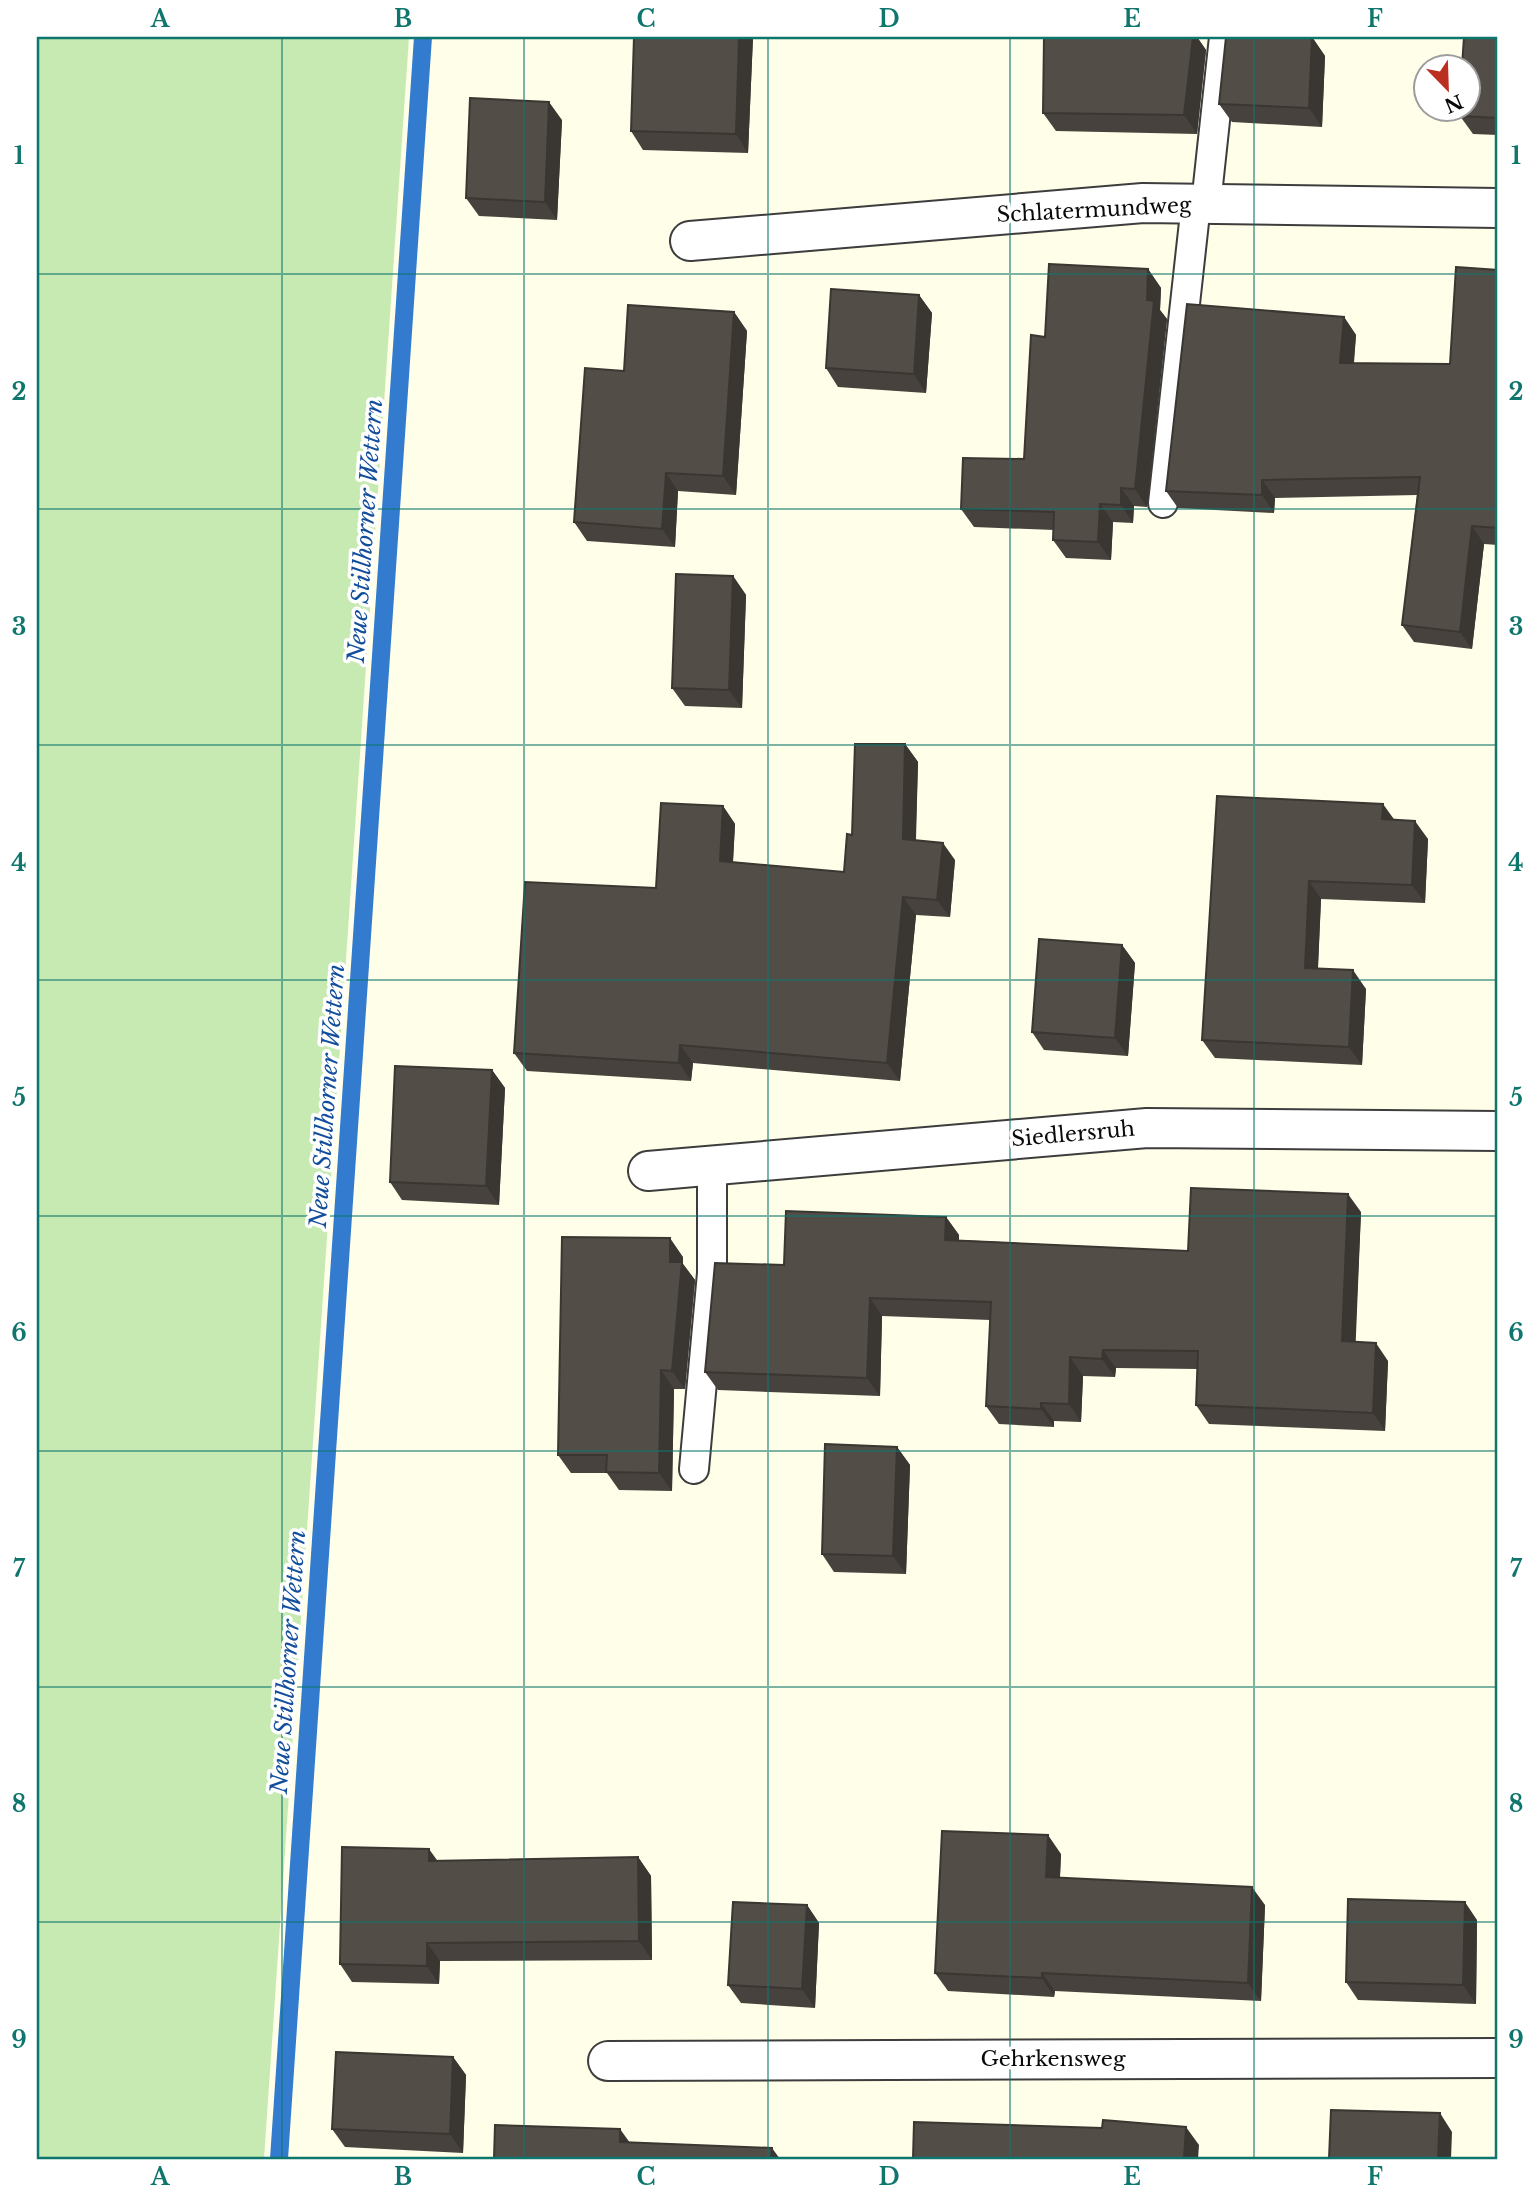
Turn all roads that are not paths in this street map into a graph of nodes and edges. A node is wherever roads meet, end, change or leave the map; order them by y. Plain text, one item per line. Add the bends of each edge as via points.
1 (1224, 37) edge
2 (1201, 204) junction
3 (1498, 208) edge
4 (690, 241) dead end
5 (1163, 503) edge
6 (1498, 1131) edge
7 (712, 1165) junction
8 (648, 1171) dead end
9 (694, 1469) dead end
10 (1498, 2058) edge
11 (608, 2061) dead end

1 - 2 lane
2 - 3 street, Schlatermundweg
2 - 4 street, Schlatermundweg via 1143,204
2 - 5 lane
6 - 7 street, Siedlersruh via 1147,1128
7 - 8 street, Siedlersruh
7 - 9 lane via 712,1273
10 - 11 street, Gehrkensweg

